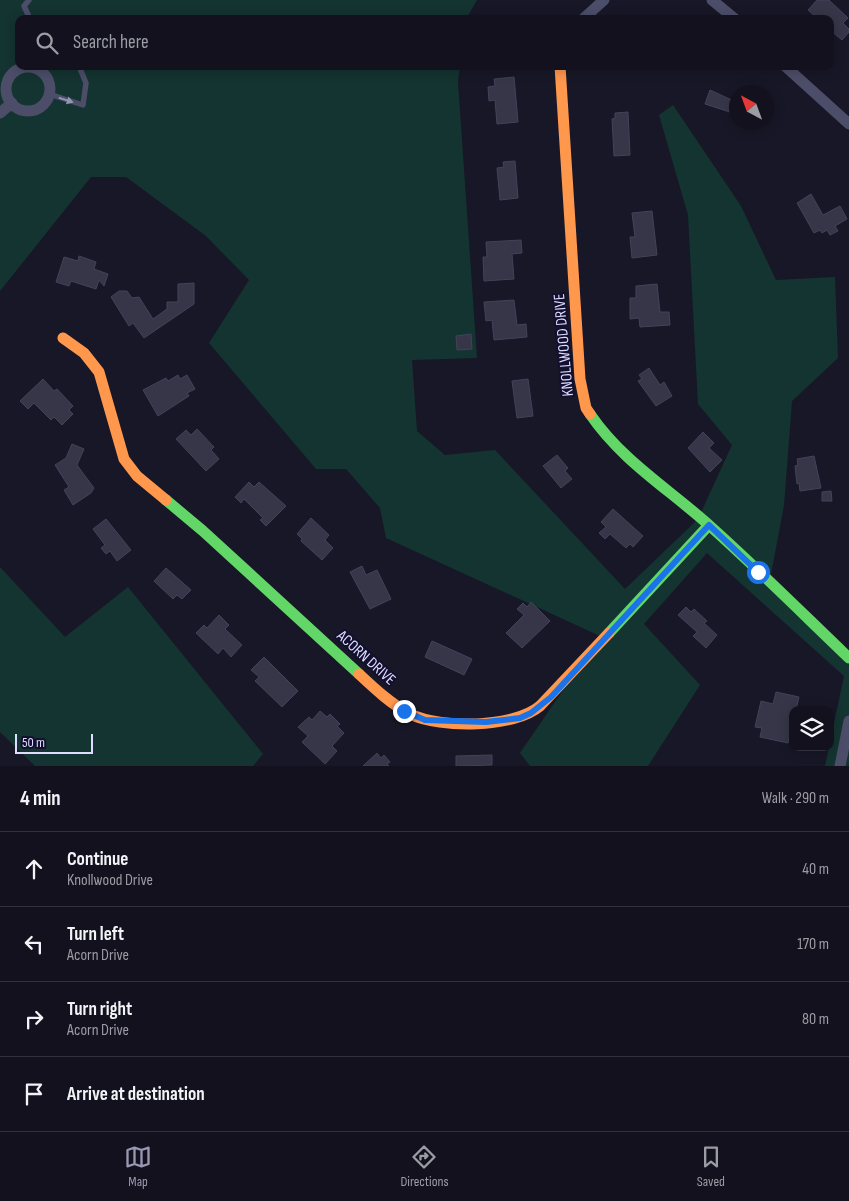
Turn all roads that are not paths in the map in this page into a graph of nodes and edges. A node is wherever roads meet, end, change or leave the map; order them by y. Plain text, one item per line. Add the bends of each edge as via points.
1 (29, 0) edge
2 (604, 0) edge
3 (712, 0) edge
4 (28, 15) edge
5 (588, 15) edge
6 (730, 15) edge
7 (18, 70) edge
8 (40, 70) edge
9 (81, 70) edge
10 (560, 70) edge
11 (789, 70) edge
12 (49, 94) junction
13 (12, 103) junction
14 (0, 113) edge
15 (849, 124) edge
16 (63, 338) dead end
17 (709, 525) junction
18 (849, 658) edge
19 (849, 721) edge
20 (840, 766) edge

1 - 4 lane via 24,6
2 - 5 street
3 - 6 street
7 - 13 street via 8,81 7,92
8 - 12 street via 48,80
12 -> 9 lane via 84,105 86,83
10 - 17 street, KNOLLWOOD DRIVE via 583,398 594,422 606,437 657,484
11 - 15 street
12 - 13 street via 45,103 31,110 18,108
13 - 14 street
16 - 17 street, ACORN DRIVE via 84,354 99,372 124,460 137,476 203,531 378,692 404,711 425,720 486,722 520,718 531,713 551,697
17 - 18 street, KNOLLWOOD DRIVE
19 - 20 street

